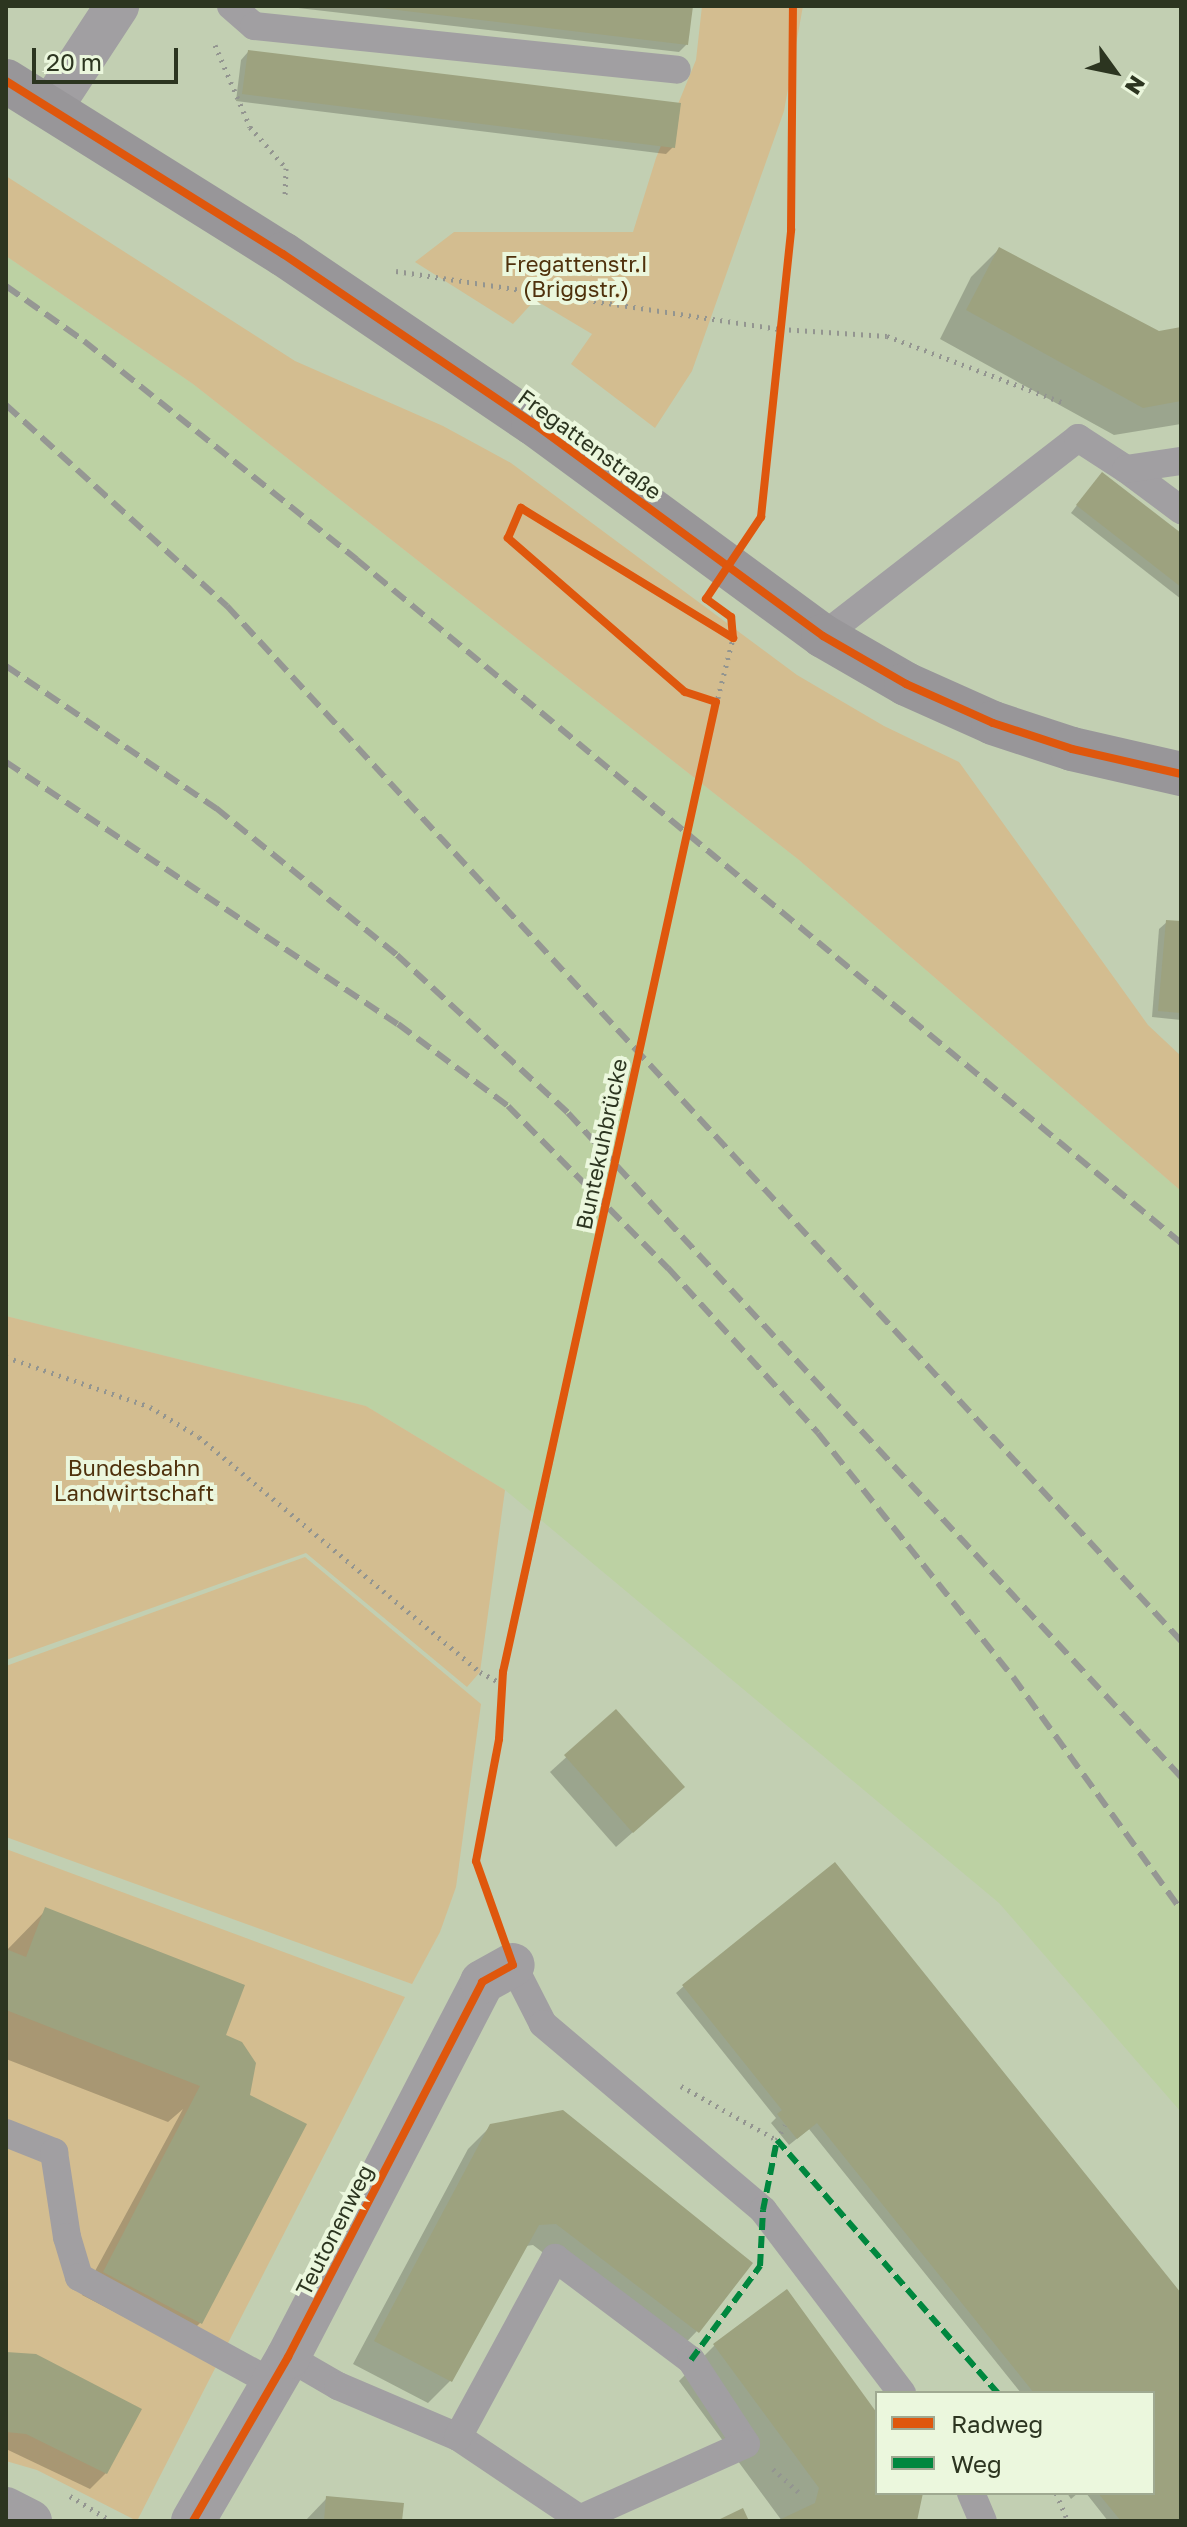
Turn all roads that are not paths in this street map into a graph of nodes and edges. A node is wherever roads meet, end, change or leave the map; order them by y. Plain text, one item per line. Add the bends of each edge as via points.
1 (117, 6) edge
2 (231, 6) edge
3 (677, 70) dead end
4 (6, 81) edge
5 (51, 107) junction
6 (1181, 461) edge
7 (1126, 469) junction
8 (1181, 510) edge
9 (823, 636) junction
10 (1181, 774) edge
11 (513, 1965) joint
12 (6, 2133) edge
13 (280, 2370) junction
14 (900, 2391) edge
15 (458, 2437) junction
16 (972, 2495) edge
17 (6, 2509) edge
18 (582, 2519) edge
19 (30, 2521) edge
20 (193, 2521) edge
21 (983, 2521) edge

1 - 5 street
2 - 3 lane via 254,26
4 - 5 street, Fregattenstraße
5 - 9 street, Fregattenstraße via 283,254 533,423
6 - 7 lane
7 - 8 lane
7 - 9 lane via 1078,438
9 - 10 street, Fregattenstraße via 906,684 993,723 1072,749
11 - 13 street, Teutonenweg via 482,1982
11 - 14 lane via 543,2024 763,2210
12 - 13 lane via 54,2152 79,2277
13 - 15 lane via 338,2386
13 - 20 street, Teutonenweg
15 - 18 lane
15 - 18 lane via 555,2258 691,2360 746,2444
16 - 21 lane
17 - 19 street

